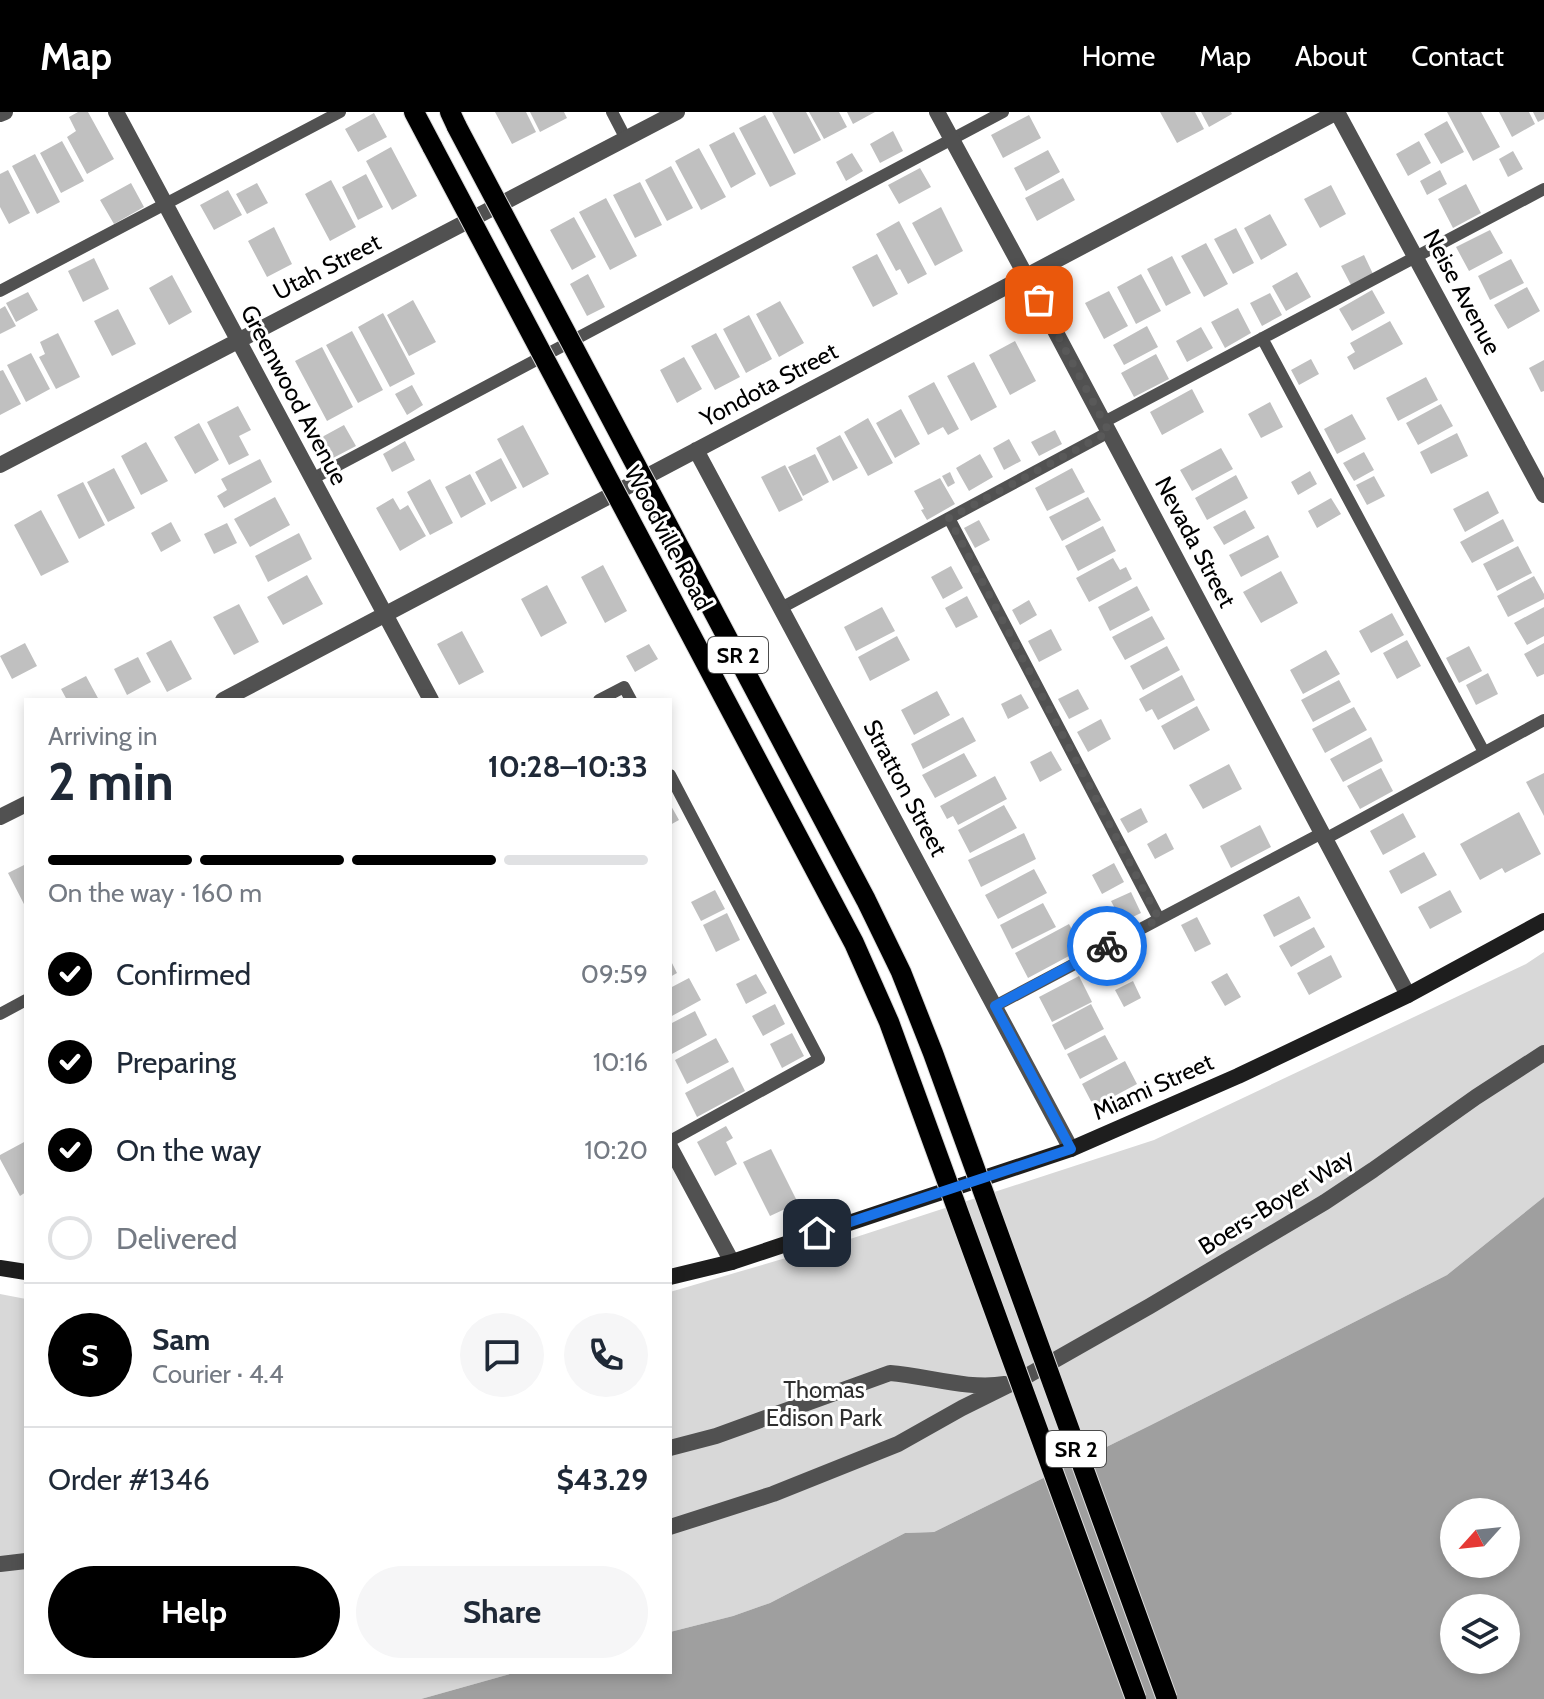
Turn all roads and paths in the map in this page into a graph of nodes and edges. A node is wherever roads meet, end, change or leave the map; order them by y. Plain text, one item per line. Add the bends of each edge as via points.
1 (116, 112) edge
2 (340, 112) edge
3 (414, 112) edge
4 (612, 112) edge
5 (677, 112) edge
6 (937, 112) edge
7 (1003, 112) edge
8 (1337, 112) edge
9 (454, 119) edge
10 (626, 139) junction
11 (952, 139) junction
12 (1544, 189) edge
13 (165, 204) junction
14 (1416, 257) junction
15 (1026, 276) junction
16 (0, 291) edge
17 (1262, 338) junction
18 (238, 340) junction
19 (1106, 427) junction
20 (696, 450) junction
21 (0, 465) edge
22 (312, 479) junction
23 (1544, 495) edge
24 (949, 518) junction
25 (781, 608) junction
26 (385, 614) junction
27 (227, 698) edge
28 (430, 698) edge
29 (603, 698) edge
30 (630, 698) edge
31 (1544, 720) edge
32 (1484, 752) junction
33 (672, 779) edge
34 (24, 805) edge
35 (0, 817) edge
36 (1324, 836) junction
37 (1159, 919) junction
38 (1544, 921) edge
39 (1408, 995) junction
40 (24, 1001) edge
41 (995, 1006) junction
42 (0, 1014) edge
43 (1544, 1053) edge
44 (672, 1140) edge
45 (1071, 1149) junction
46 (672, 1151) edge
47 (732, 1262) junction
48 (0, 1268) edge
49 (24, 1272) edge
50 (672, 1277) edge
51 (1025, 1377) junction
52 (672, 1447) edge
53 (672, 1526) edge
54 (24, 1561) edge
55 (0, 1564) edge
56 (1136, 1699) edge
57 (1167, 1699) edge

1 - 13 street, Greenwood Avenue
2 - 13 lane
3 - 56 main road, Woodville Road / SR 2, bridge via 854,943 889,1022
4 - 10 lane
5 - 10 street, Utah Street
6 - 11 street, Nevada Street
7 - 11 lane
8 - 14 street, Neise Avenue
8 - 15 street, Yondota Street
9 - 57 main road, Woodville Road / SR 2, bridge via 882,931 918,1013
10 - 18 street, Utah Street
11 - 15 street, Nevada Street
11 - 22 lane
12 - 14 lane
13 - 16 lane
13 - 18 street, Greenwood Avenue
14 - 17 lane
14 - 23 street, Neise Avenue
15 - 19 street, Nevada Street
15 - 20 street, Yondota Street
17 - 19 lane
17 - 32 lane
18 - 21 street, Utah Street
18 - 22 street, Greenwood Avenue
19 - 24 lane
19 - 36 street, Nevada Street
20 - 25 street, Stratton Street
20 - 26 street, Yondota Street
22 - 26 street, Greenwood Avenue
24 - 25 lane
24 - 37 lane
25 - 41 street, Stratton Street
26 - 27 street, Yondota Street
26 - 28 street, Greenwood Avenue
29 - 30 lane via 624,687
31 - 32 lane
32 - 36 lane
33 - 44 lane via 819,1059
34 - 35 street
36 - 37 lane
36 - 39 street, Nevada Street
37 - 41 lane
38 - 39 street, Miami Street
39 - 45 street, Miami Street
40 - 42 lane
41 - 45 street, Stratton Street
43 - 51 street, Boers-Boyer Way via 1325,1202
45 - 47 street, Miami Street
46 - 47 street
47 - 50 street, Miami Street
48 - 49 street
51 - 52 street, Boers-Boyer Way via 1002,1385 976,1385 890,1373
51 - 53 street, Boers-Boyer Way via 898,1444 773,1494
54 - 55 street

